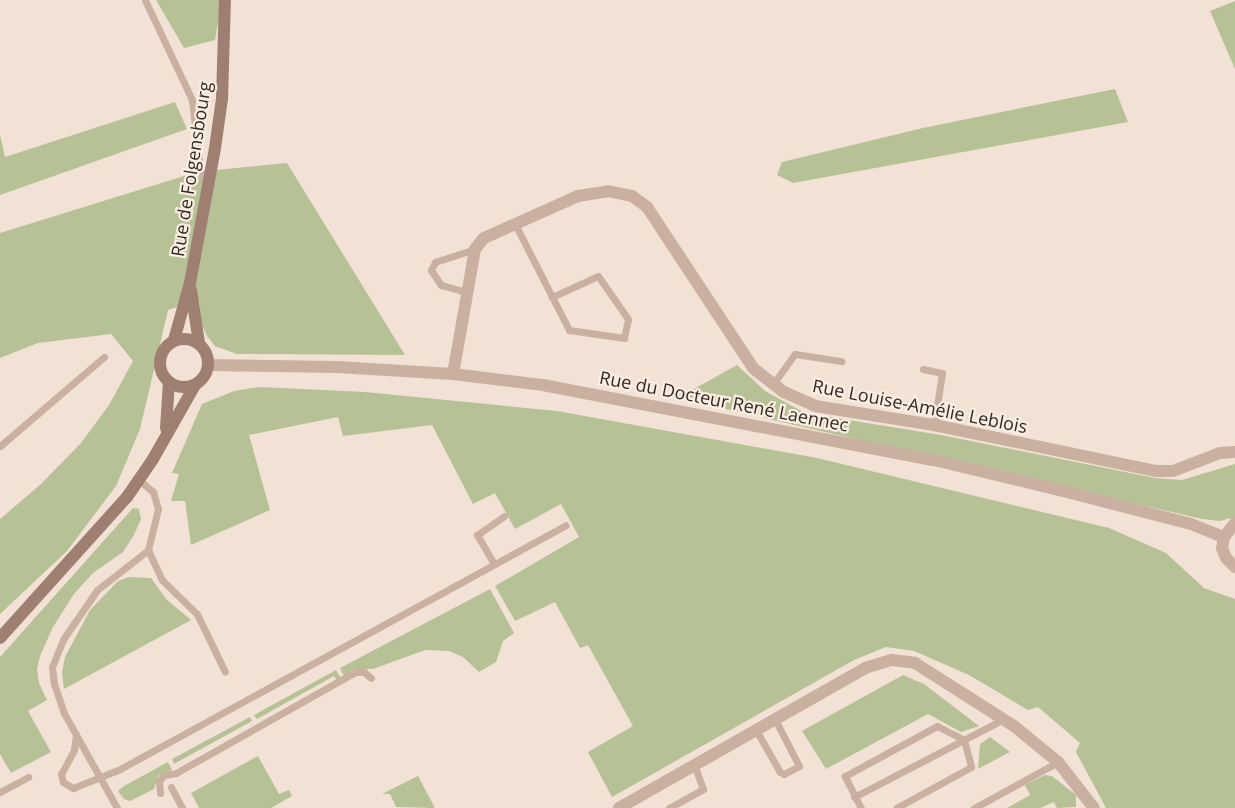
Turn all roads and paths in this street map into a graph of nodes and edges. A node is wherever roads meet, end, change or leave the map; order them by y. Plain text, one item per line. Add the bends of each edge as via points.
1 (145, 0) edge
2 (225, 0) edge
3 (207, 187) junction
4 (515, 224) junction
5 (475, 248) junction
6 (190, 283) junction
7 (466, 292) junction
8 (552, 297) junction
9 (174, 340) junction
10 (199, 343) junction
11 (104, 357) dead end
12 (841, 361) dead end
13 (208, 365) junction
14 (923, 369) dead end
15 (453, 374) junction
16 (169, 382) junction
17 (194, 384) junction
18 (773, 384) junction
19 (934, 425) junction
20 (166, 433) junction
21 (0, 446) edge
22 (1235, 452) edge
23 (139, 480) junction
24 (504, 516) dead end
25 (1235, 523) edge
26 (566, 525) dead end
27 (1224, 537) junction
28 (148, 550) junction
29 (494, 564) junction
30 (1235, 567) edge
31 (2, 632) edge
32 (225, 672) dead end
33 (371, 678) dead end
34 (775, 719) junction
35 (1004, 719) junction
36 (756, 730) junction
37 (76, 735) junction
38 (964, 740) junction
39 (1058, 762) junction
40 (694, 764) junction
41 (28, 777) dead end
42 (101, 778) junction
43 (171, 787) dead end
44 (0, 792) edge
45 (160, 793) dead end
46 (854, 797) junction
47 (1090, 807) edge
48 (117, 808) edge
49 (182, 808) edge
50 (619, 808) edge
51 (669, 808) edge
52 (861, 808) edge
53 (896, 808) edge
54 (974, 808) edge

1 - 3 lane via 192,100 200,170
2 - 3 main road, Rue de Folgensbourg via 222,99
3 - 6 main road, Rue de Folgensbourg
4 - 5 street, Rue Louise-Amélie Leblois via 484,238
4 - 8 lane
4 - 18 street, Rue Louise-Amélie Leblois via 578,196 608,191 632,196 647,207 745,356
5 - 7 street
5 - 7 lane via 435,262 431,270 441,285
6 - 9 main road, Rue de Folgensbourg
6 - 10 main road, Rue de Folgensbourg
7 - 15 street
8 - 8 lane via 569,330 624,338 628,319 598,276
9 - 10 main road
9 - 16 main road via 166,346 160,360 162,374
10 - 13 main road via 208,356
11 - 21 lane
12 - 18 lane via 795,354
13 - 15 street, Rue du Docteur René Laennec via 337,367
13 - 17 main road via 201,380
14 - 19 lane via 942,373
15 - 27 street, Rue du Docteur René Laennec via 543,385 686,410 925,458 1071,492 1191,524
16 - 17 main road via 177,386
16 - 20 main road
17 - 20 main road
18 - 19 street, Rue Louise-Amélie Leblois via 815,406
19 - 22 street, Rue Louise-Amélie Leblois via 1156,471 1173,471 1220,453
20 - 23 main road
23 - 28 lane via 153,492 158,509
23 - 31 main road via 102,527
24 - 29 lane via 477,535
25 - 27 street
26 - 29 lane
27 - 30 street via 1222,548
28 - 32 lane via 162,580 197,614
28 - 37 lane via 97,590 83,607 54,659 54,684
29 - 42 lane
33 - 45 lane via 364,672 355,672 176,773 164,775 159,781
34 - 35 street via 864,668 892,660 915,664
34 - 36 street
34 - 36 lane via 799,766 784,774 780,772
35 - 38 lane
35 - 39 street
36 - 40 street
37 - 42 lane
37 - 42 lane via 74,750 61,774 63,782 70,788 80,788
38 - 46 lane
38 - 46 lane via 937,726 845,776
38 - 53 lane via 971,767
39 - 47 street
39 - 54 lane
40 - 50 street
40 - 51 lane via 703,789
41 - 44 lane
42 - 48 lane
43 - 49 lane
46 - 52 lane

